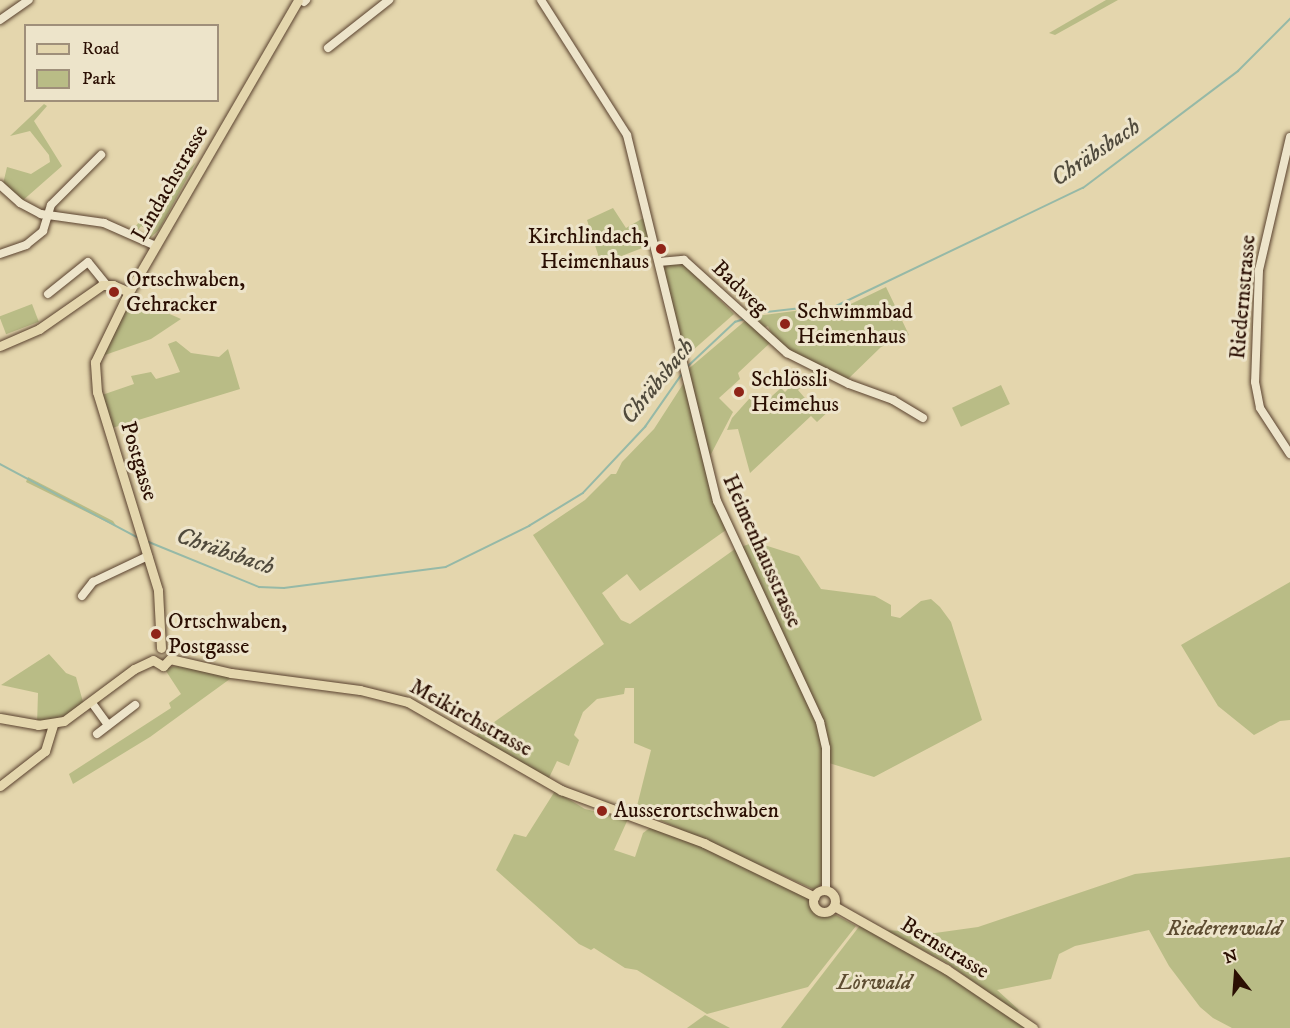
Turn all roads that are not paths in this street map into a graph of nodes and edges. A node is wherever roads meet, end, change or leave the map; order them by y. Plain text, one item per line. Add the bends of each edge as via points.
1 (29, 0) edge
2 (389, 0) edge
3 (541, 0) edge
4 (303, 1) edge
5 (0, 20) edge
6 (328, 48) dead end
7 (1290, 137) edge
8 (101, 154) dead end
9 (0, 185) edge
10 (50, 217) junction
11 (156, 246) junction
12 (0, 254) edge
13 (659, 262) junction
14 (106, 284) junction
15 (129, 292) junction
16 (48, 294) dead end
17 (0, 346) edge
18 (923, 418) dead end
19 (1290, 454) edge
20 (148, 556) junction
21 (82, 596) dead end
22 (161, 648) junction
23 (170, 659) junction
24 (153, 660) junction
25 (92, 703) junction
26 (135, 705) dead end
27 (0, 718) edge
28 (52, 724) junction
29 (108, 725) junction
30 (97, 734) dead end
31 (0, 786) edge
32 (826, 891) junction
33 (815, 897) junction
34 (834, 906) junction
35 (1032, 1028) edge

1 - 5 street
2 - 6 street
3 - 13 street, Heimenhausstrasse via 627,135
4 - 11 main road, Lindachstrasse
7 - 19 street, Riedernstrasse via 1259,270 1255,382 1260,408
8 - 10 street via 51,205
9 - 10 street via 20,203
10 - 11 street via 104,223
10 - 12 street via 47,227 32,242
11 - 15 main road, Lindachstrasse
13 - 18 street, Badweg via 686,261 744,318 794,358 893,400
13 - 32 street, Heimenhausstrasse via 722,515 823,732
14 - 15 main road
14 - 16 street via 88,262
14 - 17 main road via 39,329
15 - 20 main road, Postgasse via 98,352 95,377
20 - 21 street via 93,582
20 - 22 main road, Postgasse via 160,606
22 - 23 main road via 168,651
22 - 24 main road via 154,652
23 - 24 main road via 163,666
23 - 33 main road, Meikirchstrasse via 231,673 360,690 402,700 579,798 704,843
24 - 25 main road via 134,669
25 - 28 main road
25 - 29 street
26 - 29 street
27 - 28 main road
28 - 31 main road via 45,751
29 - 30 street
32 - 33 main road
32 - 34 main road via 834,897
33 - 34 main road, Bernstrasse via 820,911
34 - 35 main road, Bernstrasse via 946,969

